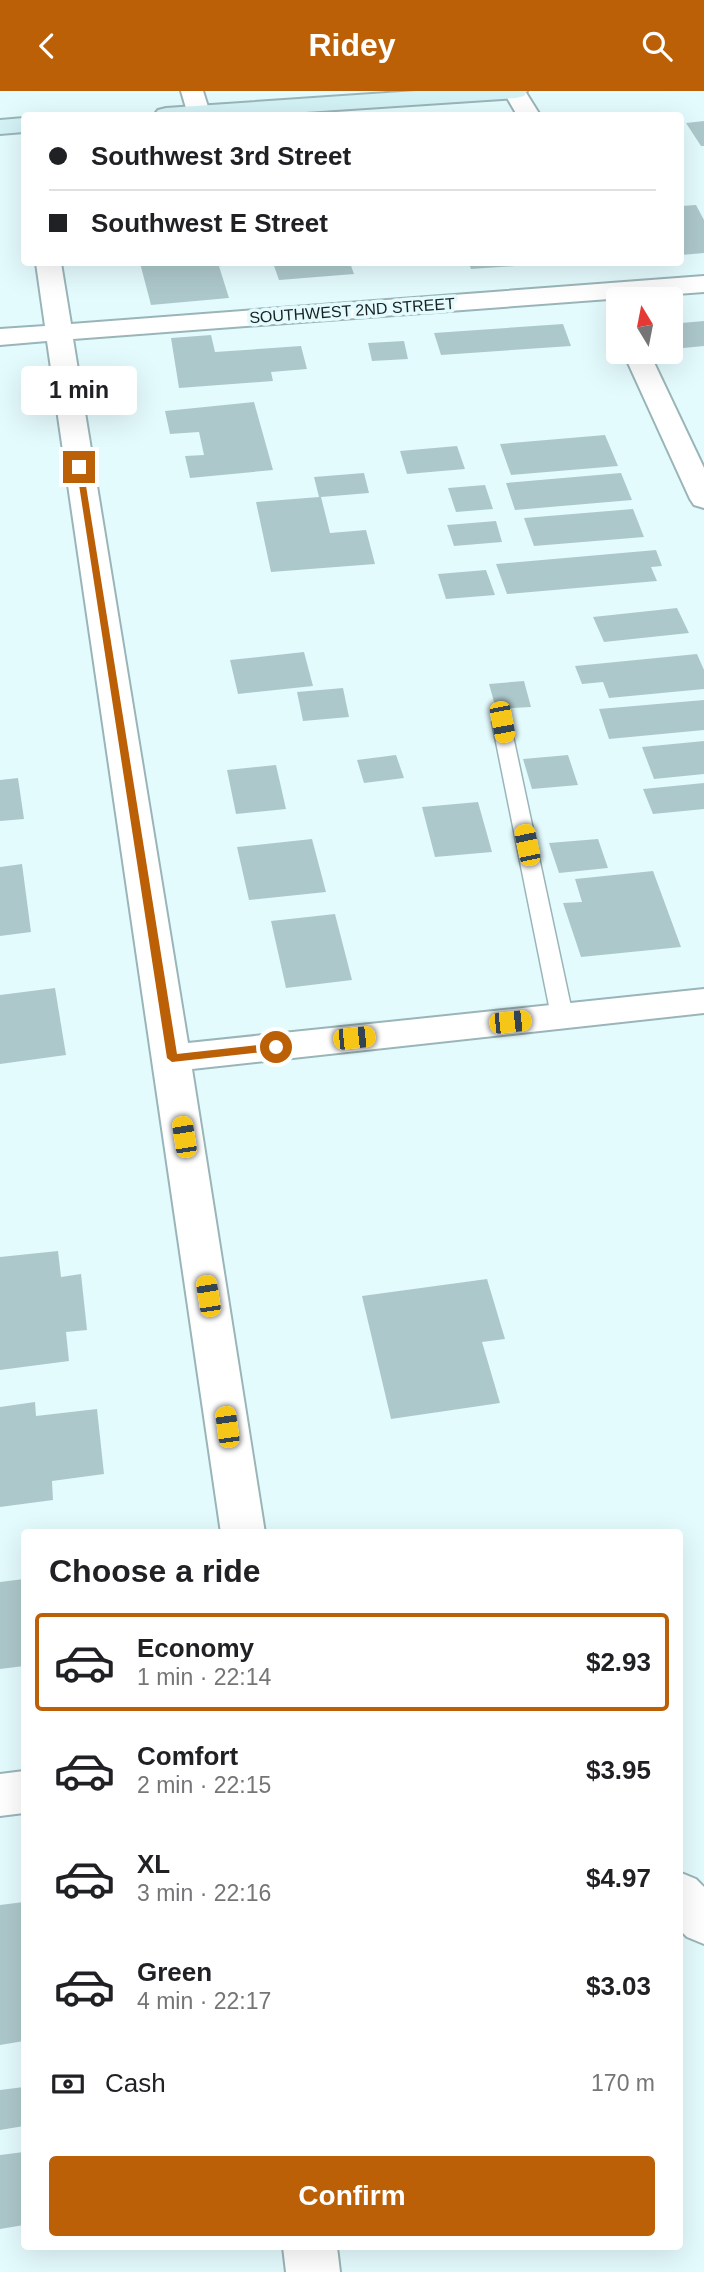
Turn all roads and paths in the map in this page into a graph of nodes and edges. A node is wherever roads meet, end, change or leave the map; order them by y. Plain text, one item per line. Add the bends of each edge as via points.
1 (515, 91) edge
2 (195, 102) edge
3 (173, 112) edge
4 (526, 112) edge
5 (21, 125) edge
6 (0, 127) edge
7 (47, 266) edge
8 (704, 284) edge
9 (663, 287) edge
10 (606, 291) edge
11 (57, 332) junction
12 (0, 337) edge
13 (642, 364) edge
14 (704, 499) edge
15 (502, 722) dead end
16 (704, 1001) edge
17 (562, 1016) junction
18 (172, 1058) junction
19 (242, 1529) edge
20 (21, 1792) edge
21 (0, 1795) edge
22 (683, 1899) edge
23 (704, 1921) edge
24 (310, 2250) edge
25 (313, 2272) edge

1 - 2 main road
1 - 4 street
2 - 3 main road
5 - 6 main road
7 - 11 street
8 - 9 street, SOUTHWEST 2ND STREET
10 - 11 street, SOUTHWEST 2ND STREET
11 - 12 street, SOUTHWEST 2ND STREET
11 - 18 street
13 - 14 street
15 - 17 lane
16 - 17 street
17 - 18 street
18 - 19 street
20 - 21 street
22 - 23 street
24 - 25 street

